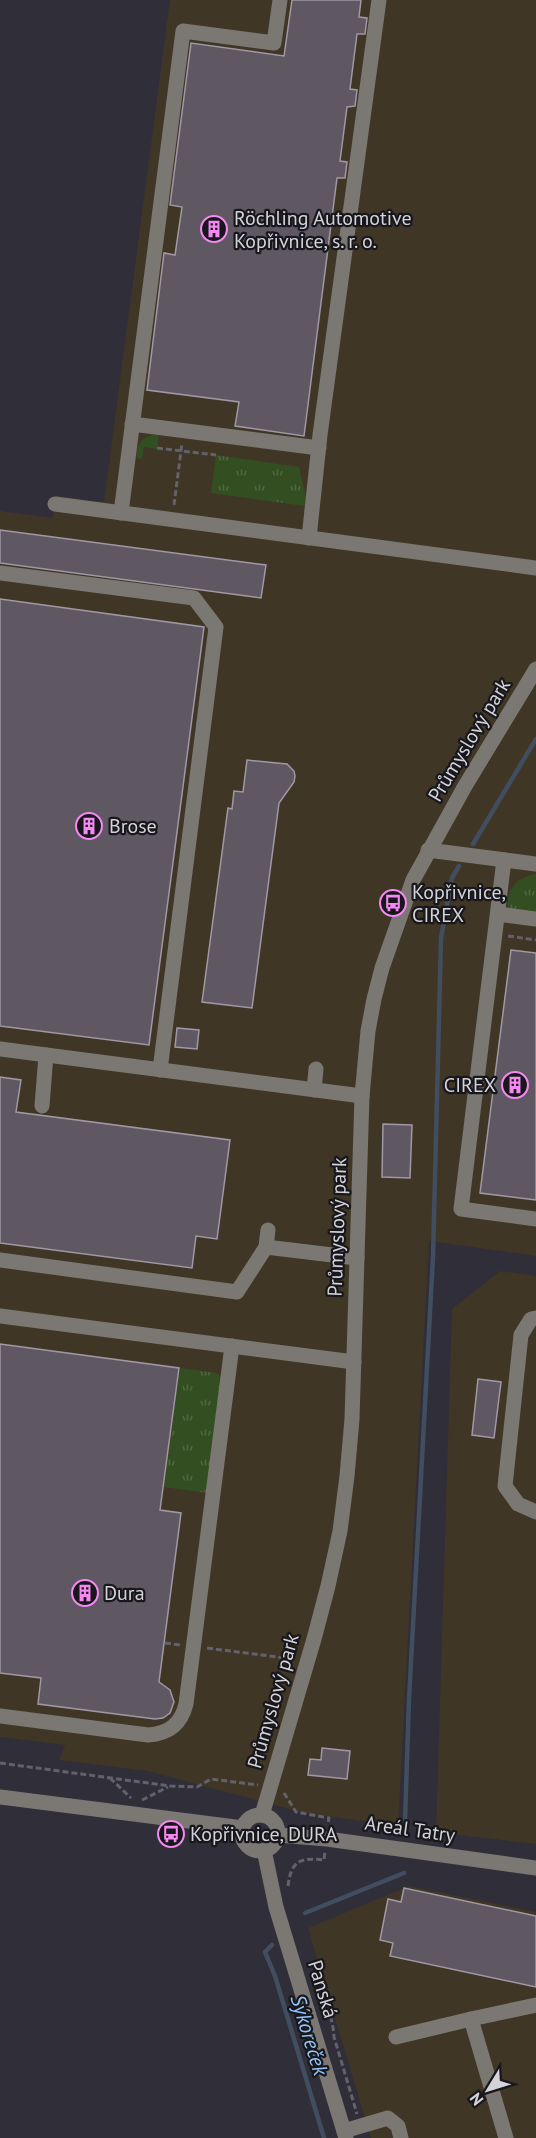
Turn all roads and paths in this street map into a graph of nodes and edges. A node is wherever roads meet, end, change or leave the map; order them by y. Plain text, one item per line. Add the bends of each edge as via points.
1 (280, 0) edge
2 (379, 0) edge
3 (132, 424) junction
4 (184, 431) junction
5 (157, 448) dead end
6 (319, 448) junction
7 (181, 451) junction
8 (216, 456) dead end
9 (55, 504) dead end
10 (173, 510) dead end
11 (121, 513) junction
12 (309, 538) junction
13 (536, 568) edge
14 (0, 573) edge
15 (536, 669) edge
16 (428, 850) junction
17 (504, 860) junction
18 (536, 864) edge
19 (498, 914) junction
20 (536, 919) edge
21 (505, 935) dead end
22 (536, 940) edge
23 (0, 1049) edge
24 (46, 1055) junction
25 (315, 1069) dead end
26 (160, 1070) junction
27 (314, 1090) junction
28 (362, 1096) junction
29 (42, 1106) dead end
30 (536, 1219) edge
31 (268, 1230) dead end
32 (266, 1247) junction
33 (357, 1258) junction
34 (0, 1260) edge
35 (0, 1316) edge
36 (536, 1318) edge
37 (232, 1346) junction
38 (354, 1362) junction
39 (536, 1512) edge
40 (165, 1643) dead end
41 (194, 1647) junction
42 (298, 1660) dead end
43 (0, 1716) edge
44 (0, 1763) edge
45 (110, 1778) junction
46 (170, 1786) junction
47 (263, 1786) junction
48 (0, 1797) edge
49 (136, 1799) dead end
50 (142, 1800) dead end
51 (261, 1815) junction
52 (243, 1828) junction
53 (278, 1835) junction
54 (327, 1839) junction
55 (264, 1850) junction
56 (536, 1868) edge
57 (288, 1888) dead end
58 (317, 1991) dead end
59 (536, 2005) edge
60 (471, 2019) junction
61 (396, 2037) dead end
62 (361, 2126) junction
63 (345, 2134) edge
64 (402, 2138) edge
65 (506, 2138) edge

1 - 3 street via 274,43 183,31
2 - 6 street
3 - 4 street
3 - 11 street
4 - 6 street
4 - 7 path
5 - 7 path
6 - 12 street
7 - 8 path
7 - 10 path
9 - 11 street
11 - 12 street
12 - 13 street
14 - 26 street via 194,598 216,627
15 - 16 street, Průmyslový park
16 - 17 street
16 - 28 street, Průmyslový park via 402,909 374,999
17 - 18 street
17 - 19 street
19 - 20 street
19 - 30 street via 461,1209
21 - 22 path
23 - 24 street
24 - 26 street
24 - 29 street
25 - 27 street
26 - 27 street
27 - 28 street
28 - 33 street, Průmyslový park
31 - 32 street
32 - 33 street
32 - 34 street via 237,1292
33 - 38 street, Průmyslový park
35 - 37 street
36 - 39 street via 531,1319 521,1335 505,1486 518,1504
37 - 38 street
37 - 41 street
38 - 47 street, Průmyslový park via 340,1532 314,1639
40 - 41 path
41 - 42 path
41 - 43 street via 184,1713 165,1732 148,1735
44 - 45 path
45 - 46 path
45 - 49 path
46 - 47 path via 197,1787 211,1779
46 - 50 path
47 - 51 street, Průmyslový park
47 - 54 path via 286,1795 296,1812 329,1818
48 - 52 street
51 - 52 street via 250,1818
51 - 53 street via 276,1824
52 - 55 street via 248,1845
53 - 54 street, Areál Tatry
53 - 55 street via 274,1845
54 - 56 street, Areál Tatry
54 - 57 path via 324,1860 300,1861 293,1866
55 - 63 street, Panská via 276,1907
58 - 62 path via 330,2014
59 - 60 street
60 - 61 street
60 - 65 street
62 - 63 street
62 - 64 street via 388,2118 398,2126

